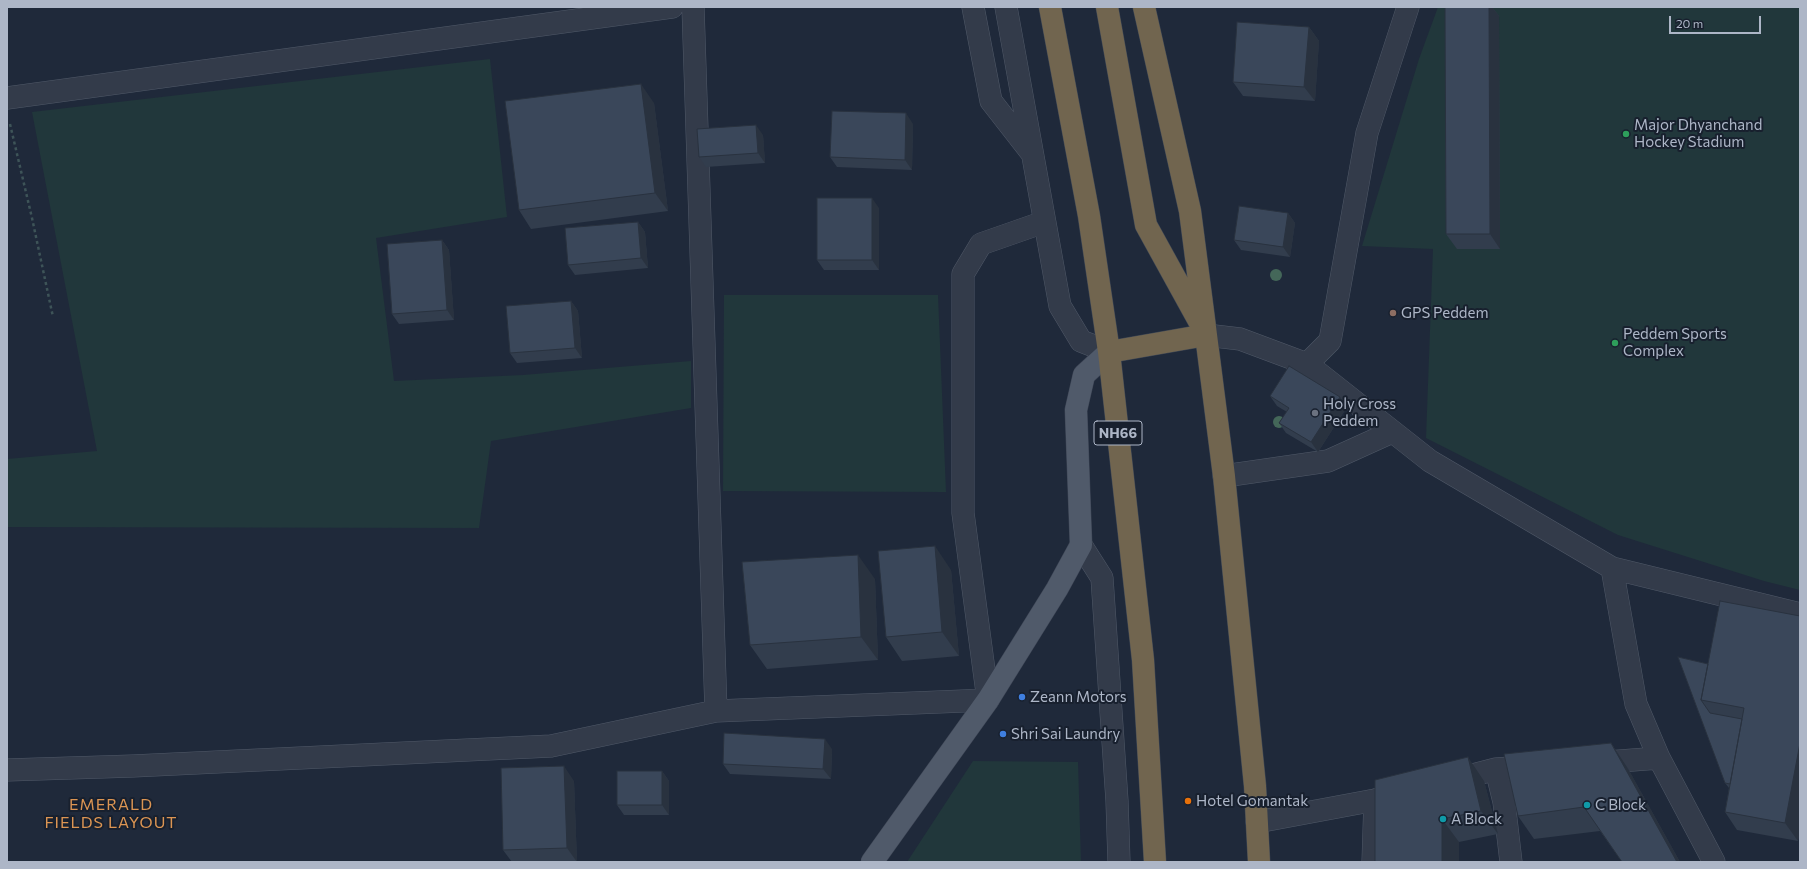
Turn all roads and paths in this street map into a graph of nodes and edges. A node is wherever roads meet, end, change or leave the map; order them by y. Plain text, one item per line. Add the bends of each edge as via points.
1 (672, 7) edge
2 (693, 7) edge
3 (973, 7) edge
4 (1006, 7) edge
5 (1050, 7) edge
6 (1107, 7) edge
7 (1144, 7) edge
8 (1408, 7) edge
9 (8, 108) edge
10 (1033, 154) junction
11 (1044, 222) junction
12 (53, 317) dead end
13 (1206, 335) junction
14 (1109, 352) junction
15 (1307, 364) junction
16 (1392, 432) junction
17 (1224, 476) junction
18 (1081, 544) junction
19 (1612, 568) junction
20 (1800, 614) edge
21 (988, 700) junction
22 (716, 711) junction
23 (1659, 758) junction
24 (1496, 769) junction
25 (7, 770) edge
26 (1376, 800) junction
27 (1257, 822) junction
28 (872, 862) edge
29 (1119, 862) edge
30 (1155, 862) edge
31 (1259, 862) edge
32 (1373, 862) edge
33 (1511, 862) edge
34 (1714, 862) edge

1 - 9 street
2 - 22 street
3 - 10 street via 991,101
4 - 10 street
5 - 14 highway, NH66 via 1089,216
6 - 13 highway via 1146,225
7 - 13 highway via 1190,211
8 - 15 street via 1367,133 1330,341
9 - 12 path
10 - 11 street
11 - 14 street via 1060,306 1081,341
11 - 21 street via 981,244 963,274 963,513
13 - 14 highway
13 - 15 street via 1240,339
13 - 17 highway
14 - 18 main road via 1084,375 1076,410
14 - 30 highway, NH66 via 1143,660
15 - 16 street
16 - 17 street via 1328,461
16 - 19 street via 1430,461
17 - 27 highway
18 - 21 main road via 1057,589
18 - 29 street via 1102,578
19 - 20 street
19 - 23 street via 1636,704
21 - 22 street
21 - 28 main road
22 - 25 street via 551,746
23 - 24 street
23 - 34 street
24 - 26 street
24 - 33 street via 1504,802
26 - 27 street
26 - 32 street
27 - 31 highway

